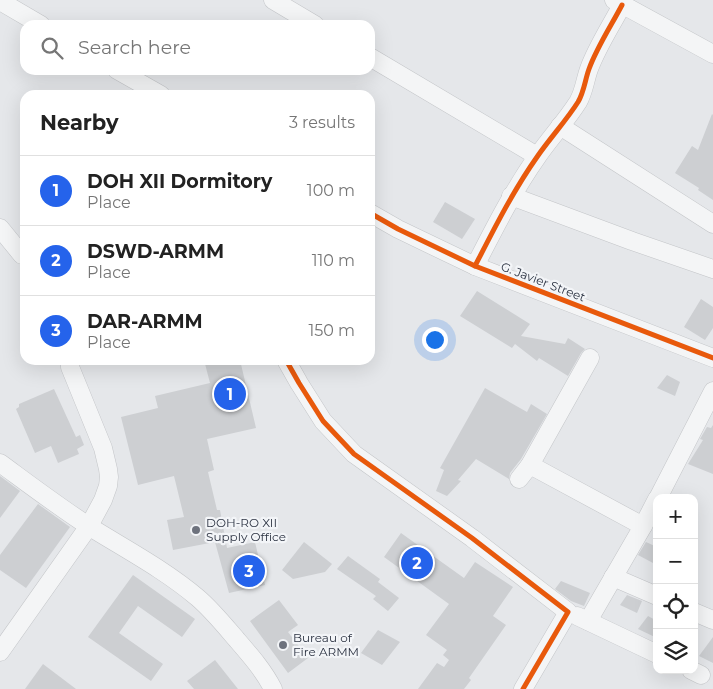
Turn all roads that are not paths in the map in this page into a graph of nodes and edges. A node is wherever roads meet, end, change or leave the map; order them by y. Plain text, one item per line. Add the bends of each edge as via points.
1 (273, 0) edge
2 (0, 1) edge
3 (618, 2) edge
4 (32, 20) edge
5 (307, 20) edge
6 (713, 54) edge
7 (375, 60) edge
8 (126, 75) edge
9 (153, 90) edge
10 (560, 126) junction
11 (537, 156) junction
12 (511, 196) junction
13 (375, 216) edge
14 (713, 224) edge
15 (0, 228) edge
16 (20, 253) edge
17 (475, 266) junction
18 (713, 269) edge
19 (590, 358) dead end
20 (713, 358) edge
21 (76, 365) edge
22 (289, 365) edge
23 (713, 391) edge
24 (0, 463) edge
25 (530, 465) junction
26 (519, 479) dead end
27 (659, 494) edge
28 (653, 506) edge
29 (89, 526) junction
30 (643, 526) junction
31 (613, 577) junction
32 (653, 594) edge
33 (568, 612) junction
34 (698, 614) edge
35 (713, 620) edge
36 (588, 621) junction
37 (0, 652) edge
38 (653, 652) edge
39 (273, 689) edge
40 (523, 689) edge

1 - 5 street
2 - 4 street
3 - 6 street
3 - 10 street via 580,99
7 - 11 street
8 - 9 street
10 - 11 street
10 - 14 street
11 - 12 street
12 - 17 street
12 - 18 street
13 - 17 street, G. Javier Street
15 - 16 street
17 - 20 street, G. Javier Street
19 - 25 street
21 - 29 street via 109,476 103,500
22 - 33 street via 323,421 354,454 472,538
23 - 27 street
24 - 29 street
25 - 26 street
25 - 30 street
28 - 30 street
29 - 37 street
29 - 39 street via 159,568 199,599 250,655
30 - 31 street
31 - 32 street
31 - 36 street
33 - 36 street
33 - 40 street
34 - 35 street
36 - 38 street

